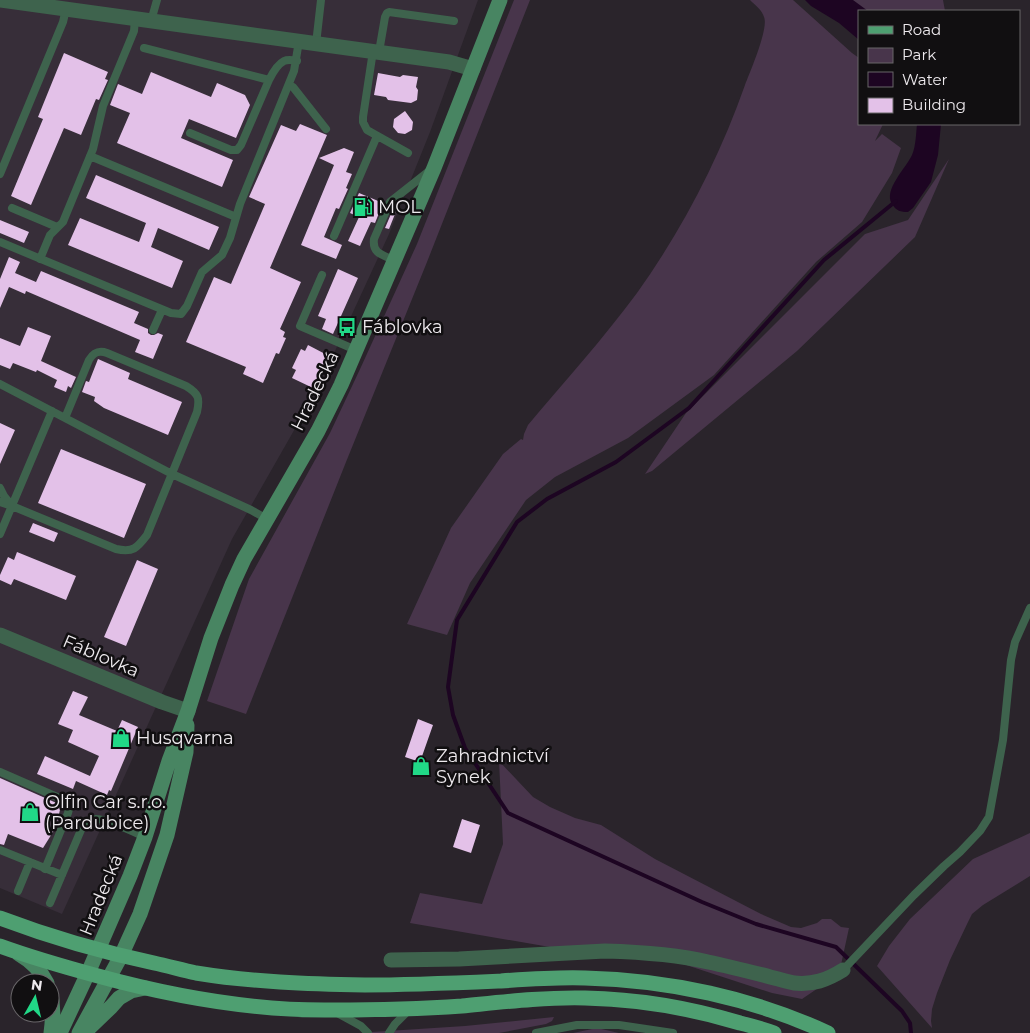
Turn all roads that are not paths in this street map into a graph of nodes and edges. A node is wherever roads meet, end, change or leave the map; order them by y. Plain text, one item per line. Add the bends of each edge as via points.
1 (0, 0) edge
2 (157, 0) edge
3 (321, 0) edge
4 (500, 0) edge
5 (66, 9) junction
6 (136, 18) junction
7 (151, 21) junction
8 (454, 21) dead end
9 (299, 41) junction
10 (316, 44) junction
11 (144, 48) dead end
12 (376, 52) junction
13 (297, 61) junction
14 (473, 69) junction
15 (269, 80) junction
16 (289, 85) junction
17 (326, 128) dead end
18 (190, 132) dead end
19 (377, 136) junction
20 (408, 153) dead end
21 (90, 156) junction
22 (434, 168) junction
23 (0, 174) edge
24 (12, 208) dead end
25 (236, 217) junction
26 (57, 227) junction
27 (334, 236) dead end
28 (0, 242) edge
29 (40, 259) junction
30 (394, 260) junction
31 (322, 275) dead end
32 (162, 310) junction
33 (153, 330) dead end
34 (356, 350) junction
35 (0, 384) edge
36 (52, 411) junction
37 (65, 418) junction
38 (172, 474) junction
39 (0, 488) edge
40 (0, 502) edge
41 (12, 506) junction
42 (267, 519) junction
43 (0, 534) edge
44 (1030, 608) edge
45 (0, 635) edge
46 (188, 710) junction
47 (0, 772) edge
48 (145, 837) junction
49 (0, 850) edge
50 (30, 862) junction
51 (45, 869) junction
52 (62, 876) junction
53 (18, 891) dead end
54 (50, 904) dead end
55 (0, 918) edge
56 (0, 946) edge
57 (99, 950) junction
58 (16, 952) junction
59 (121, 956) junction
60 (391, 960) dead end
61 (842, 970) joint
62 (41, 973) edge
63 (88, 973) junction
64 (108, 979) junction
65 (145, 988) junction
66 (410, 1009) junction
67 (330, 1010) junction
68 (60, 1033) edge
69 (79, 1033) edge
70 (84, 1033) edge
71 (368, 1033) edge
72 (389, 1033) edge
73 (536, 1033) edge
74 (673, 1033) edge
75 (774, 1033) edge
76 (828, 1033) edge

1 - 5 street
2 - 7 lane
3 - 10 lane
4 - 14 main road, Hradecká
5 - 6 street
5 - 23 lane
6 - 7 street
6 - 21 lane via 134,31 103,106
7 - 9 street
8 - 12 lane via 389,12
9 - 10 street
9 - 13 lane
10 - 12 street
11 - 15 lane
12 - 14 street via 448,62
12 - 19 lane via 363,122 367,130
13 - 15 lane via 284,61
13 - 16 lane
14 - 22 main road, Hradecká
15 - 18 lane via 237,150
16 - 17 lane
16 - 25 lane
19 - 20 lane
19 - 27 lane
21 - 25 lane
21 - 26 lane via 63,222
22 - 30 main road, Hradecká
22 - 30 lane via 387,207 373,244 379,254
24 - 26 lane
25 - 32 lane via 225,250 202,272 183,312 174,315
26 - 29 lane
28 - 29 lane
29 - 32 lane
30 - 34 main road, Hradecká
31 - 34 lane via 300,326
32 - 33 lane
34 - 42 main road, Hradecká via 318,431
35 - 36 lane
36 - 37 lane
36 - 41 lane
37 - 38 lane
37 - 38 lane via 89,360 100,351 186,386 197,395 197,412
38 - 41 lane via 147,535 141,543 126,551
38 - 42 lane
39 - 41 lane
40 - 41 lane
41 - 43 lane
42 - 46 main road, Hradecká via 228,594
44 - 61 lane via 1011,660 989,817 960,852
45 - 46 street, Fáblovka
46 - 48 main road, Hradecká
46 - 59 main road, Hradecká via 186,752 167,835 140,914
47 - 51 lane via 70,805
48 - 52 lane via 106,821 90,821 81,830
48 - 57 main road, Hradecká
49 - 50 lane
50 - 51 lane
50 - 53 lane
51 - 52 lane
52 - 54 lane
55 - 57 main road
56 - 58 main road
57 - 59 main road
57 - 63 main road, Hradecká
58 - 62 main road
58 - 63 main road
59 - 64 main road, Hradecká
59 - 76 main road via 195,972 307,983 401,985 585,978 652,983 734,1000 776,1012
60 - 61 street via 630,952 707,961 804,984 824,980
63 - 64 main road
63 - 68 main road, Hradecká
64 - 65 main road
64 - 69 main road, Hradecká
65 - 67 main road via 234,1005
65 - 70 main road via 119,998
66 - 67 main road
66 - 72 lane
66 - 75 main road via 552,998 617,1000 697,1011
67 - 71 lane
73 - 74 lane via 577,1025 619,1025

